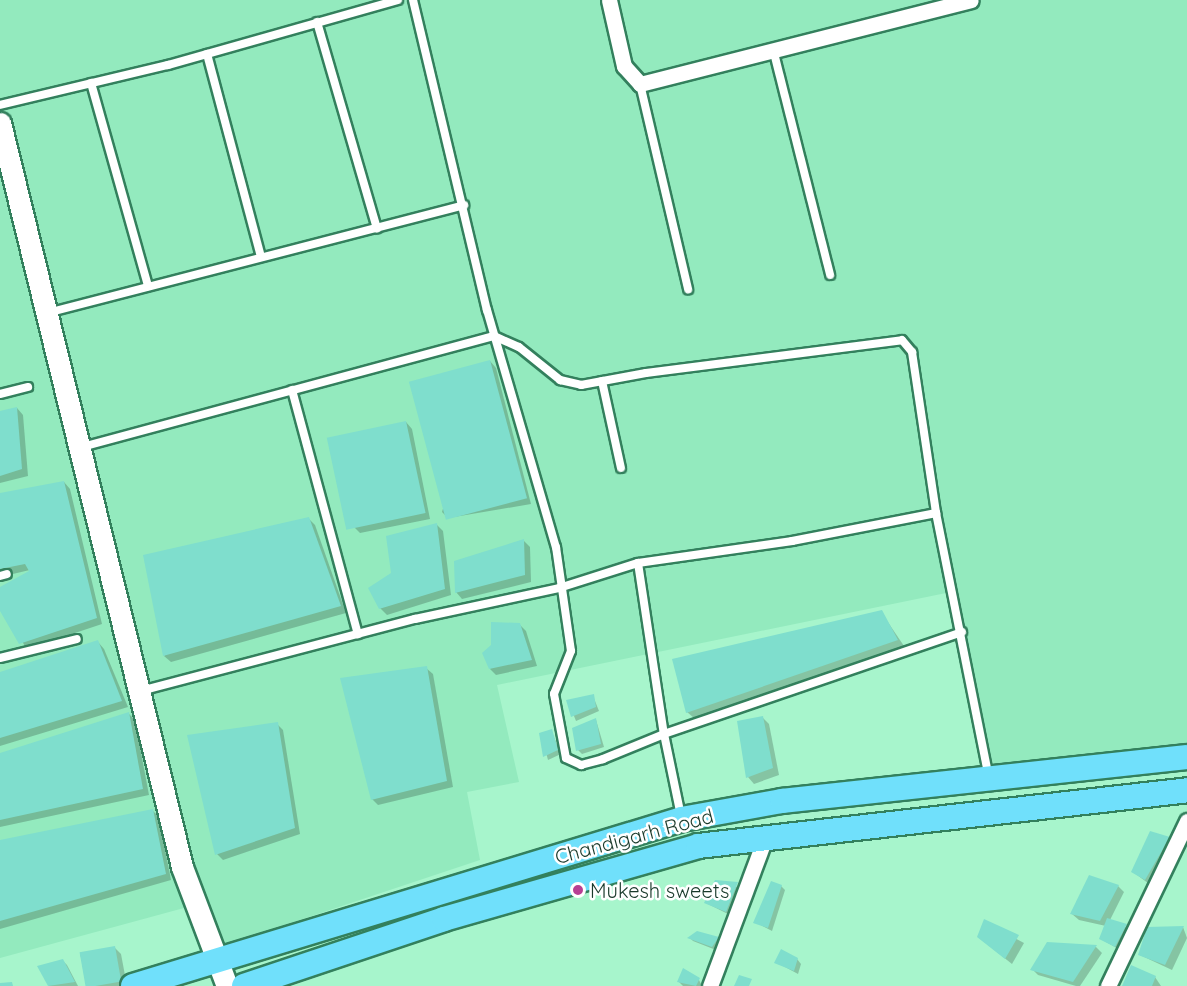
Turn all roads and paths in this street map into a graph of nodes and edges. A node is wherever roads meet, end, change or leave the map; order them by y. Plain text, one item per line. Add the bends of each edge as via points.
1 (398, 0) edge
2 (412, 0) edge
3 (609, 0) edge
4 (971, 0) edge
5 (317, 22) junction
6 (774, 53) junction
7 (207, 54) junction
8 (91, 83) junction
9 (640, 84) junction
10 (0, 105) edge
11 (0, 123) edge
12 (7, 178) edge
13 (464, 205) junction
14 (377, 228) junction
15 (261, 257) junction
16 (830, 275) dead end
17 (148, 286) junction
18 (688, 288) dead end
19 (46, 314) junction
20 (494, 336) junction
21 (602, 381) junction
22 (28, 387) dead end
23 (292, 390) junction
24 (0, 394) edge
25 (80, 448) junction
26 (621, 468) dead end
27 (936, 513) junction
28 (638, 563) junction
29 (559, 588) junction
30 (962, 633) junction
31 (358, 634) junction
32 (77, 639) dead end
33 (0, 658) edge
34 (139, 691) junction
35 (664, 734) junction
36 (1187, 757) edge
37 (989, 778) junction
38 (1187, 790) edge
39 (682, 819) junction
40 (1187, 821) edge
41 (765, 838) junction
42 (218, 958) junction
43 (277, 980) edge
44 (133, 986) edge
45 (227, 986) edge
46 (244, 986) edge
47 (710, 986) edge
48 (1108, 986) edge

1 - 5 lane
2 - 13 lane
3 - 9 street via 624,66
4 - 6 street
5 - 7 lane
5 - 14 lane
6 - 9 street
6 - 16 lane
7 - 8 lane
7 - 15 lane
8 - 10 lane
8 - 17 lane
9 - 18 lane
11 - 12 street
12 - 19 street
13 - 14 lane
13 - 20 lane
14 - 15 lane
15 - 17 lane
17 - 19 lane
19 - 25 street
20 - 21 lane via 519,346 570,384
20 - 23 lane
20 - 29 lane via 556,547
21 - 26 lane
21 - 27 lane via 886,340 906,341 912,352
22 - 24 lane
23 - 25 lane
23 - 31 lane
25 - 34 street
27 - 28 lane via 792,541
27 - 30 lane
28 - 29 lane
28 - 35 lane
29 - 31 lane
29 - 35 lane via 571,651 554,694 566,758 581,765
30 - 35 lane
30 - 37 lane
31 - 34 lane
32 - 33 lane
34 - 42 street via 182,867
35 - 39 lane
36 - 37 main road, Chandigarh Road
37 - 39 main road, Chandigarh Road via 782,801
38 - 41 main road, Chandigarh Road
39 - 42 main road, Chandigarh Road
40 - 48 street
41 - 43 main road, Chandigarh Road via 698,846 444,919
41 - 47 street
42 - 44 main road, Chandigarh Road
42 - 45 street
43 - 46 main road, Chandigarh Road

